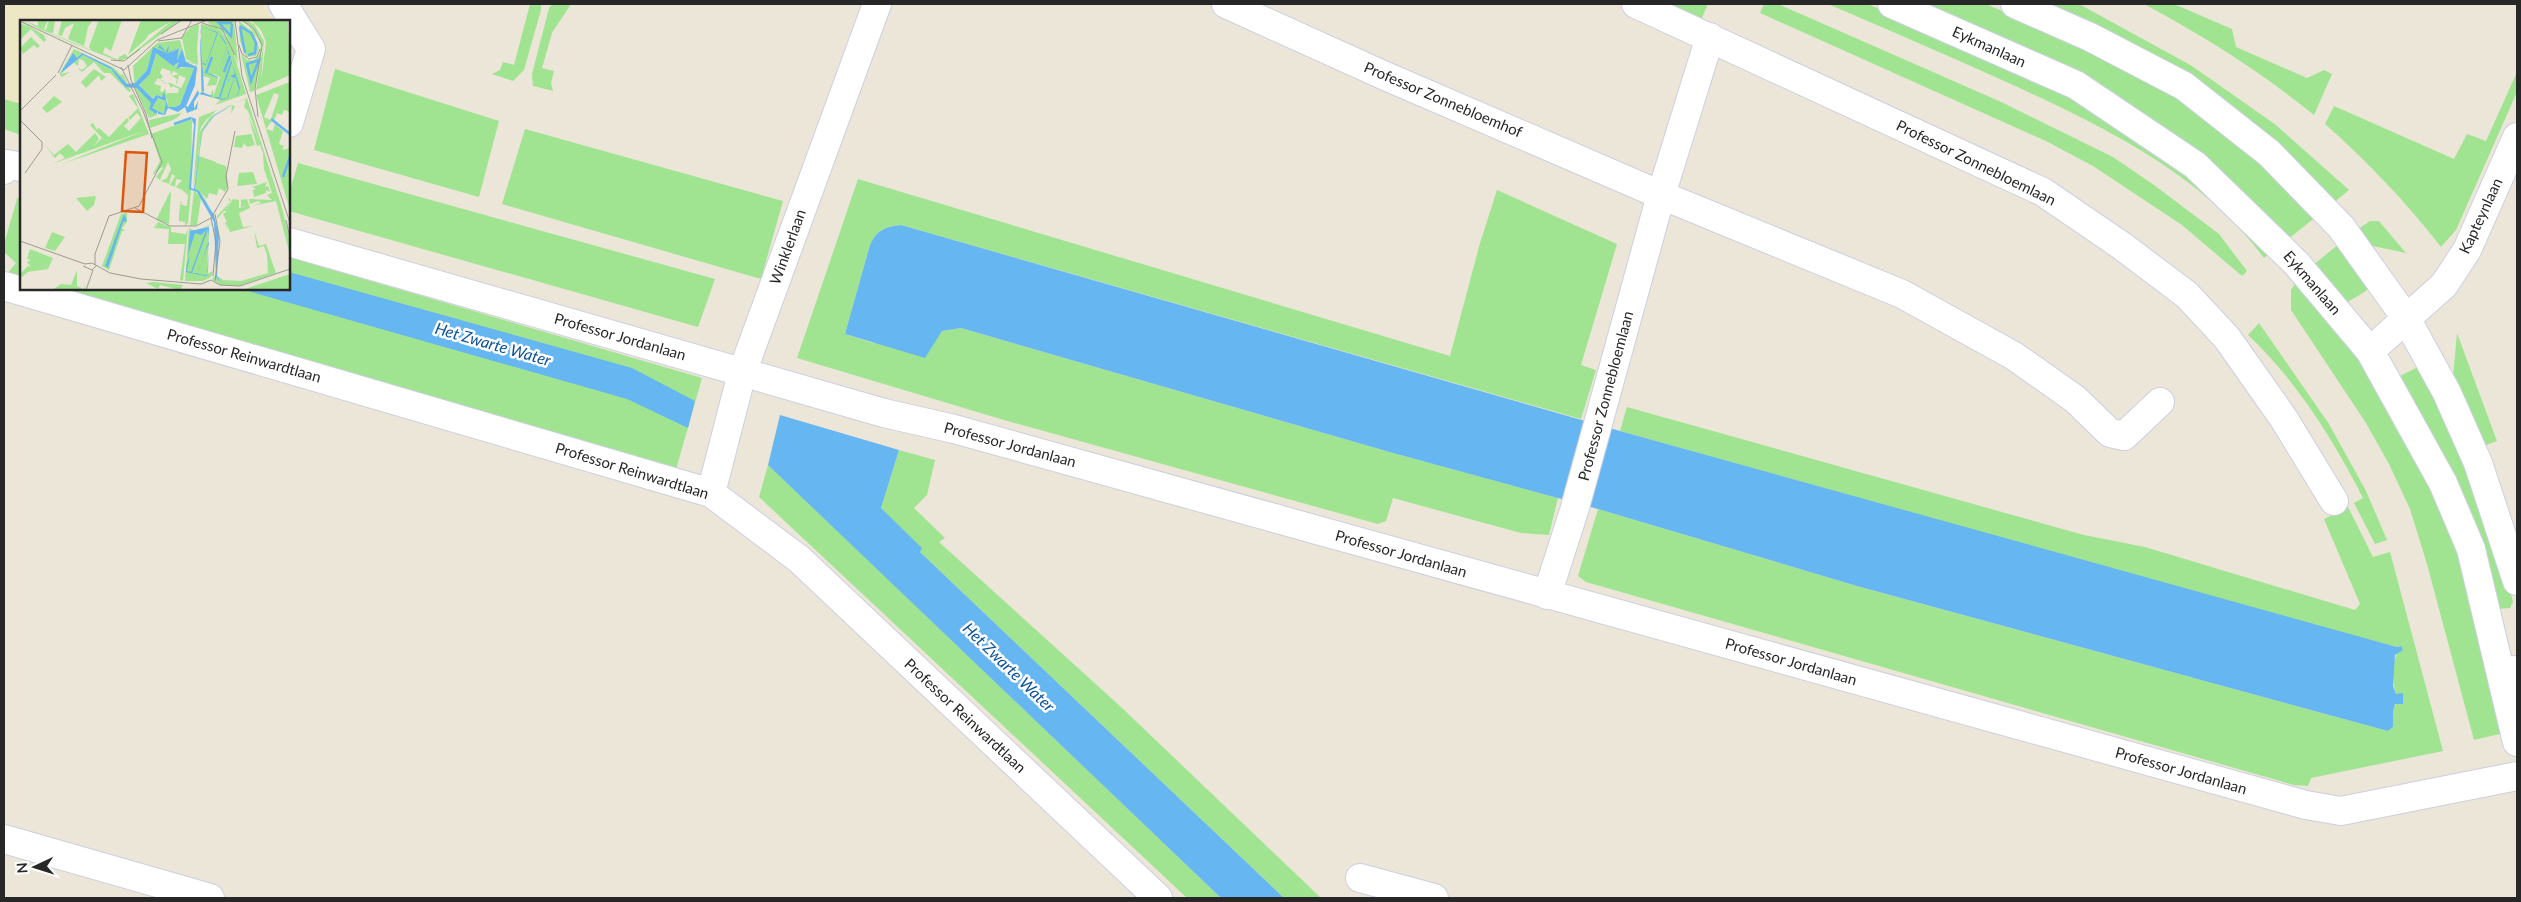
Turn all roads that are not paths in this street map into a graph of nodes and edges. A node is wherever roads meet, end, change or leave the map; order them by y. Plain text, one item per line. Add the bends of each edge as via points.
1 (283, 4) edge
2 (877, 4) edge
3 (1226, 4) edge
4 (1636, 4) edge
5 (1892, 4) edge
6 (2015, 4) edge
7 (1710, 36) junction
8 (290, 121) edge
9 (2517, 137) edge
10 (1661, 195) junction
11 (290, 242) edge
12 (4, 286) edge
13 (2406, 318) junction
14 (2370, 351) junction
15 (742, 373) junction
16 (2160, 402) dead end
17 (711, 493) junction
18 (2334, 501) dead end
19 (2517, 581) edge
20 (1547, 595) junction
21 (2509, 670) edge
22 (2517, 742) edge
23 (2517, 776) edge
24 (4, 839) edge
25 (1360, 878) dead end
26 (210, 898) edge
27 (1158, 898) edge
28 (1434, 898) edge

1 - 8 street via 311,50
2 - 15 street, Winklerlaan
3 - 10 street, Professor Zonnebloemhof
4 - 7 street, Professor Zonnebloemlaan
5 - 14 street, Eykmanlaan via 2076,85 2195,165 2296,263
6 - 13 street via 2090,37 2184,86 2269,153 2341,227
7 - 10 street, Professor Zonnebloemlaan
7 - 18 street, Professor Zonnebloemlaan via 2042,192 2122,246 2187,295 2227,338 2284,418
9 - 13 street, Kapteynlaan via 2467,250 2444,285
10 - 16 street via 1902,294 2014,356 2075,399 2110,433 2124,436
10 - 20 street, Professor Zonnebloemlaan via 1574,511
11 - 15 street, Professor Jordanlaan
12 - 17 street, Professor Reinwardtlaan
13 - 14 street, Kapteynlaan
13 - 19 street via 2447,393 2478,463
14 - 21 street, Eykmanlaan via 2443,483 2464,532
15 - 17 street, Winklerlaan
15 - 20 street, Professor Jordanlaan via 973,434
17 - 27 street, Professor Reinwardtlaan via 799,559
20 - 23 street, Professor Jordanlaan via 2306,805 2341,811
21 - 22 street, Eykmanlaan
24 - 26 street
25 - 28 street

